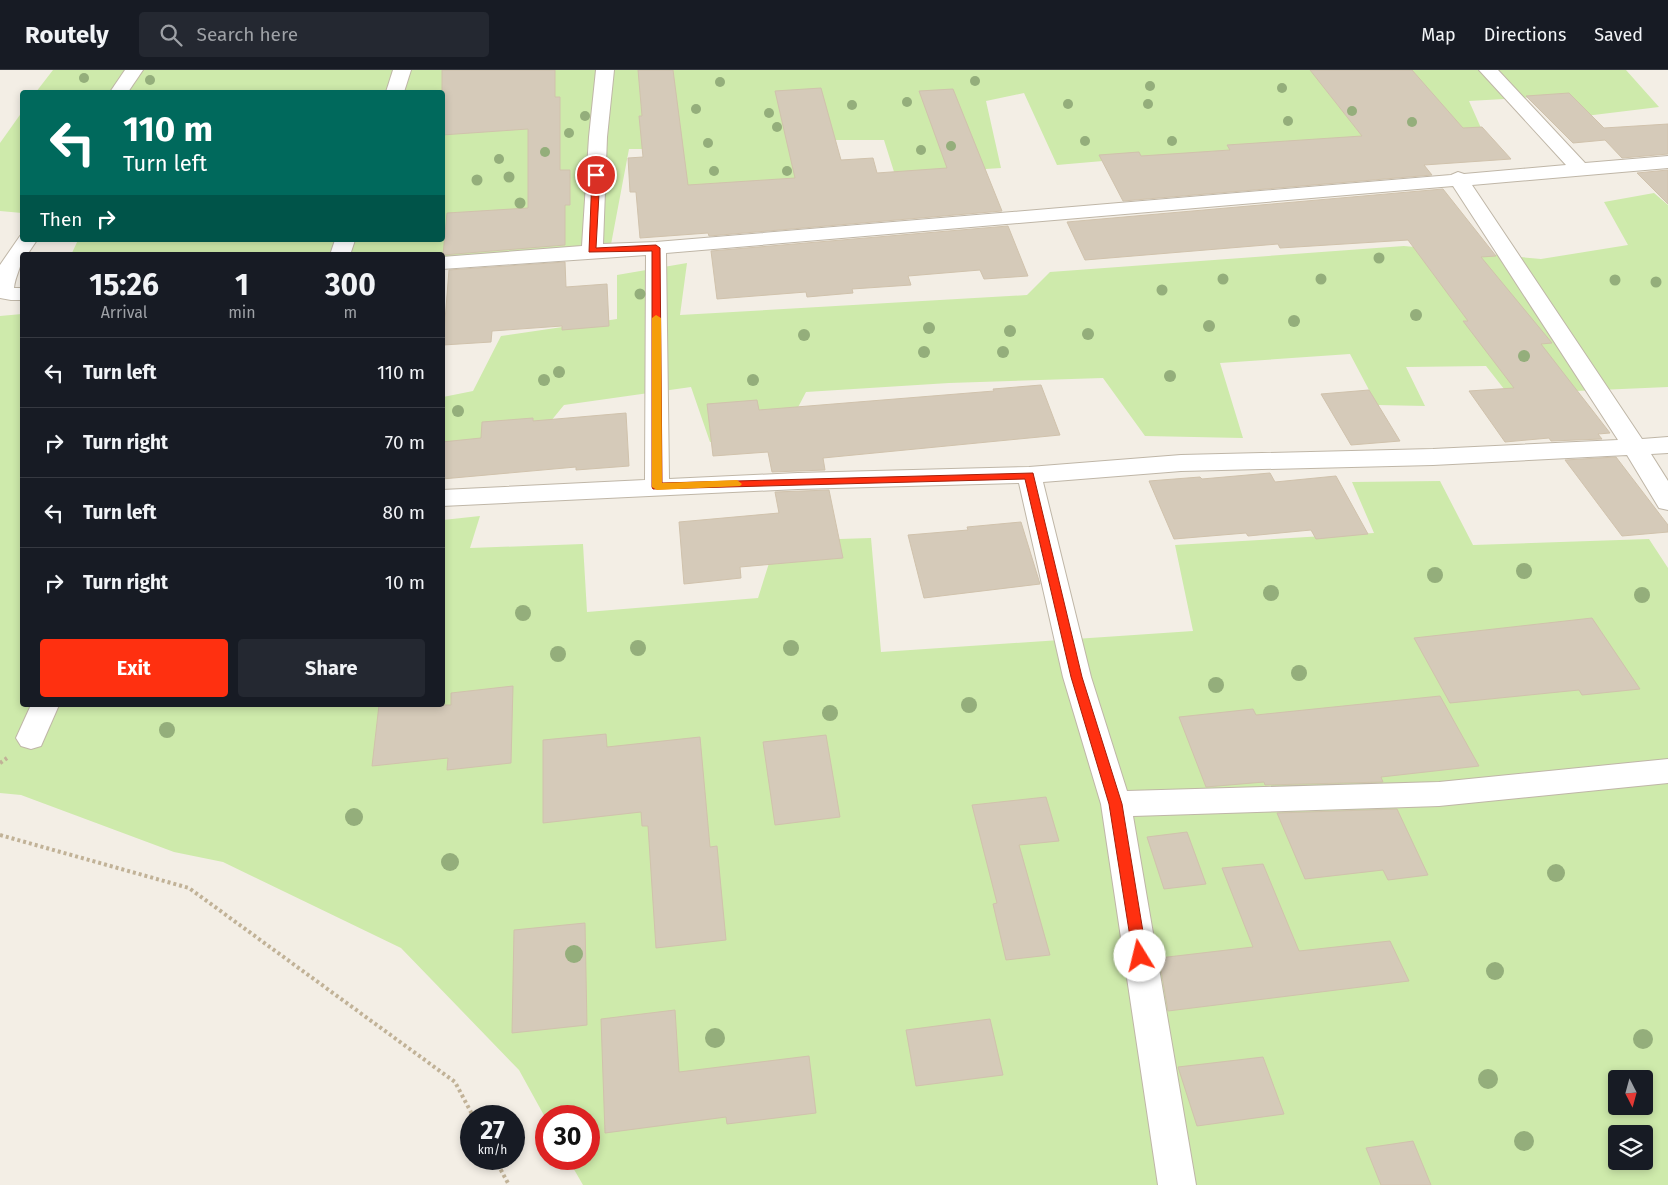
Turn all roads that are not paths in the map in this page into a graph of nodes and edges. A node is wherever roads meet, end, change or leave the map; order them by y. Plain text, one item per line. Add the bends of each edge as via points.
1 (134, 70) edge
2 (402, 70) edge
3 (606, 70) edge
4 (1488, 70) edge
5 (121, 90) edge
6 (395, 90) edge
7 (1668, 162) edge
8 (1580, 168) junction
9 (1458, 178) junction
10 (26, 242) edge
11 (656, 248) junction
12 (592, 251) junction
13 (445, 263) edge
14 (20, 294) edge
15 (1668, 445) edge
16 (1635, 447) junction
17 (1029, 475) junction
18 (657, 487) junction
19 (445, 498) edge
20 (1668, 502) edge
21 (43, 707) edge
22 (31, 738) dead end
23 (1668, 771) edge
24 (1116, 804) junction
25 (1177, 1185) edge

1 - 5 street
2 - 6 street
3 - 12 street via 598,137
4 - 8 street
7 - 8 street
8 - 9 street
9 - 11 street
9 - 16 street
10 - 14 street via 3,278 2,287 4,292
11 - 12 street
11 - 18 street
12 - 13 street
15 - 16 street
16 - 17 street via 1433,457 1181,463
16 - 20 street
17 - 18 street
17 - 24 street via 1077,677
18 - 19 street
21 - 22 street
23 - 24 street via 1439,794
24 - 25 street

